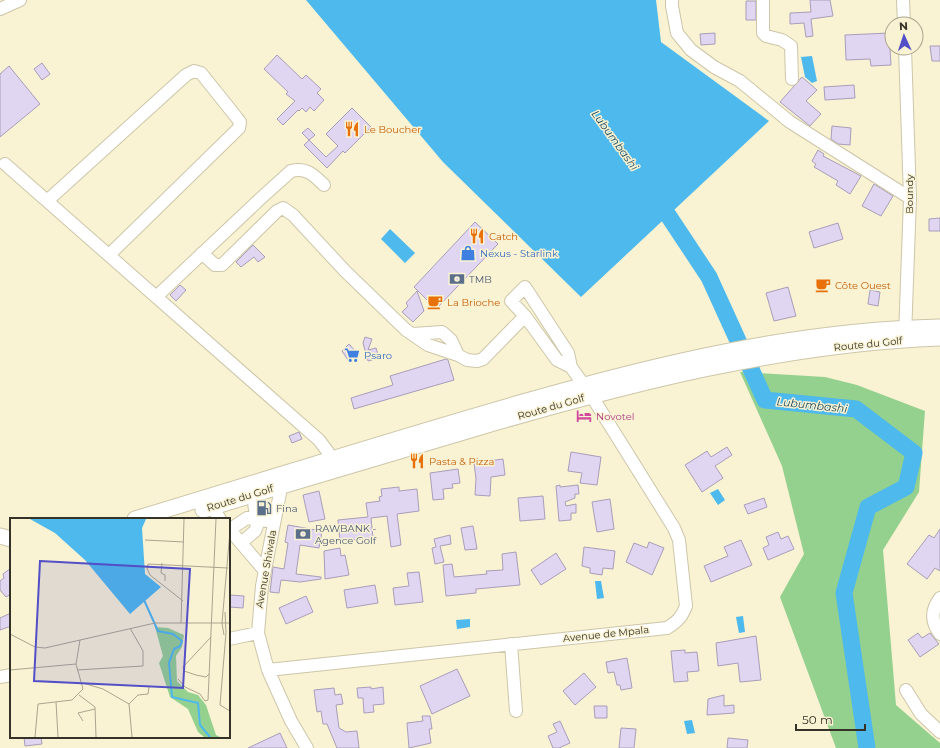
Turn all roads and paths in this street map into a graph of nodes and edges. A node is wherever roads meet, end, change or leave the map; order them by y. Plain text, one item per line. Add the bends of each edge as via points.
1 (20, 0) edge
2 (672, 0) edge
3 (763, 0) edge
4 (903, 0) edge
5 (0, 9) edge
6 (904, 16) edge
7 (905, 56) edge
8 (792, 79) dead end
9 (5, 164) dead end
10 (324, 185) dead end
11 (260, 198) junction
12 (910, 198) junction
13 (47, 201) junction
14 (274, 213) junction
15 (202, 253) junction
16 (109, 255) junction
17 (156, 297) junction
18 (525, 316) junction
19 (940, 327) edge
20 (905, 333) junction
21 (413, 334) junction
22 (940, 338) edge
23 (458, 354) junction
24 (571, 366) junction
25 (588, 390) junction
26 (332, 464) junction
27 (278, 481) junction
28 (253, 494) junction
29 (216, 513) edge
30 (139, 518) edge
31 (178, 518) edge
32 (257, 519) junction
33 (274, 522) junction
34 (230, 528) edge
35 (230, 530) edge
36 (0, 536) edge
37 (10, 539) edge
38 (241, 543) junction
39 (0, 547) edge
40 (10, 550) edge
41 (265, 571) junction
42 (940, 598) edge
43 (258, 633) junction
44 (940, 634) edge
45 (230, 639) edge
46 (511, 644) junction
47 (268, 670) junction
48 (10, 676) edge
49 (0, 677) edge
50 (906, 690) dead end
51 (516, 711) dead end
52 (940, 732) edge
53 (308, 747) edge

1 - 5 street
2 - 12 street via 677,33 692,50 714,67 740,81 790,122
3 - 8 street via 763,32 766,36 782,40 791,46
4 - 6 street
7 - 12 street, Boundy
9 - 13 street
10 - 11 street via 309,172 297,170 283,178
11 - 14 street
11 - 15 street
12 - 20 street, Boundy
13 - 16 street
13 - 16 street via 186,75 194,71 201,73 240,122 239,128
14 - 15 street via 222,265 215,265
14 - 21 street via 286,208 345,271
15 - 17 street
16 - 17 street
17 - 26 street via 319,440 328,452
18 - 23 street via 483,359 472,361
18 - 24 street via 557,360
18 - 24 street via 511,301 525,287 568,353
19 - 20 main road
20 - 22 main road, Route du Golf
20 - 25 main road, Route du Golf via 836,347 737,356
21 - 23 street via 428,345
21 - 23 street via 442,332 452,340
24 - 25 street, Avenue de Mpala
25 - 26 main road, Route du Golf
25 - 46 street, Avenue de Mpala via 674,528 679,540 685,610 678,622 667,628
26 - 27 main road, Route du Golf
27 - 28 main road, Route du Golf
27 - 30 main road
27 - 33 street, Avenue Shiwala
28 - 29 main road, Route du Golf
28 - 32 street
29 - 31 main road, Route du Golf
32 - 33 street
32 - 34 street via 247,518
32 - 38 street via 255,531
33 - 41 street, Avenue Shiwala
35 - 38 street
36 - 37 main road
38 - 41 street
39 - 40 main road
41 - 43 street, Avenue Shiwala via 258,610
42 - 44 street via 934,607 933,616
43 - 45 street
43 - 47 street, Avenue Shiwala
46 - 47 street, Avenue de Mpala
46 - 51 street
47 - 53 street, Avenue Shiwala via 291,721
48 - 49 street
50 - 52 street via 921,714

